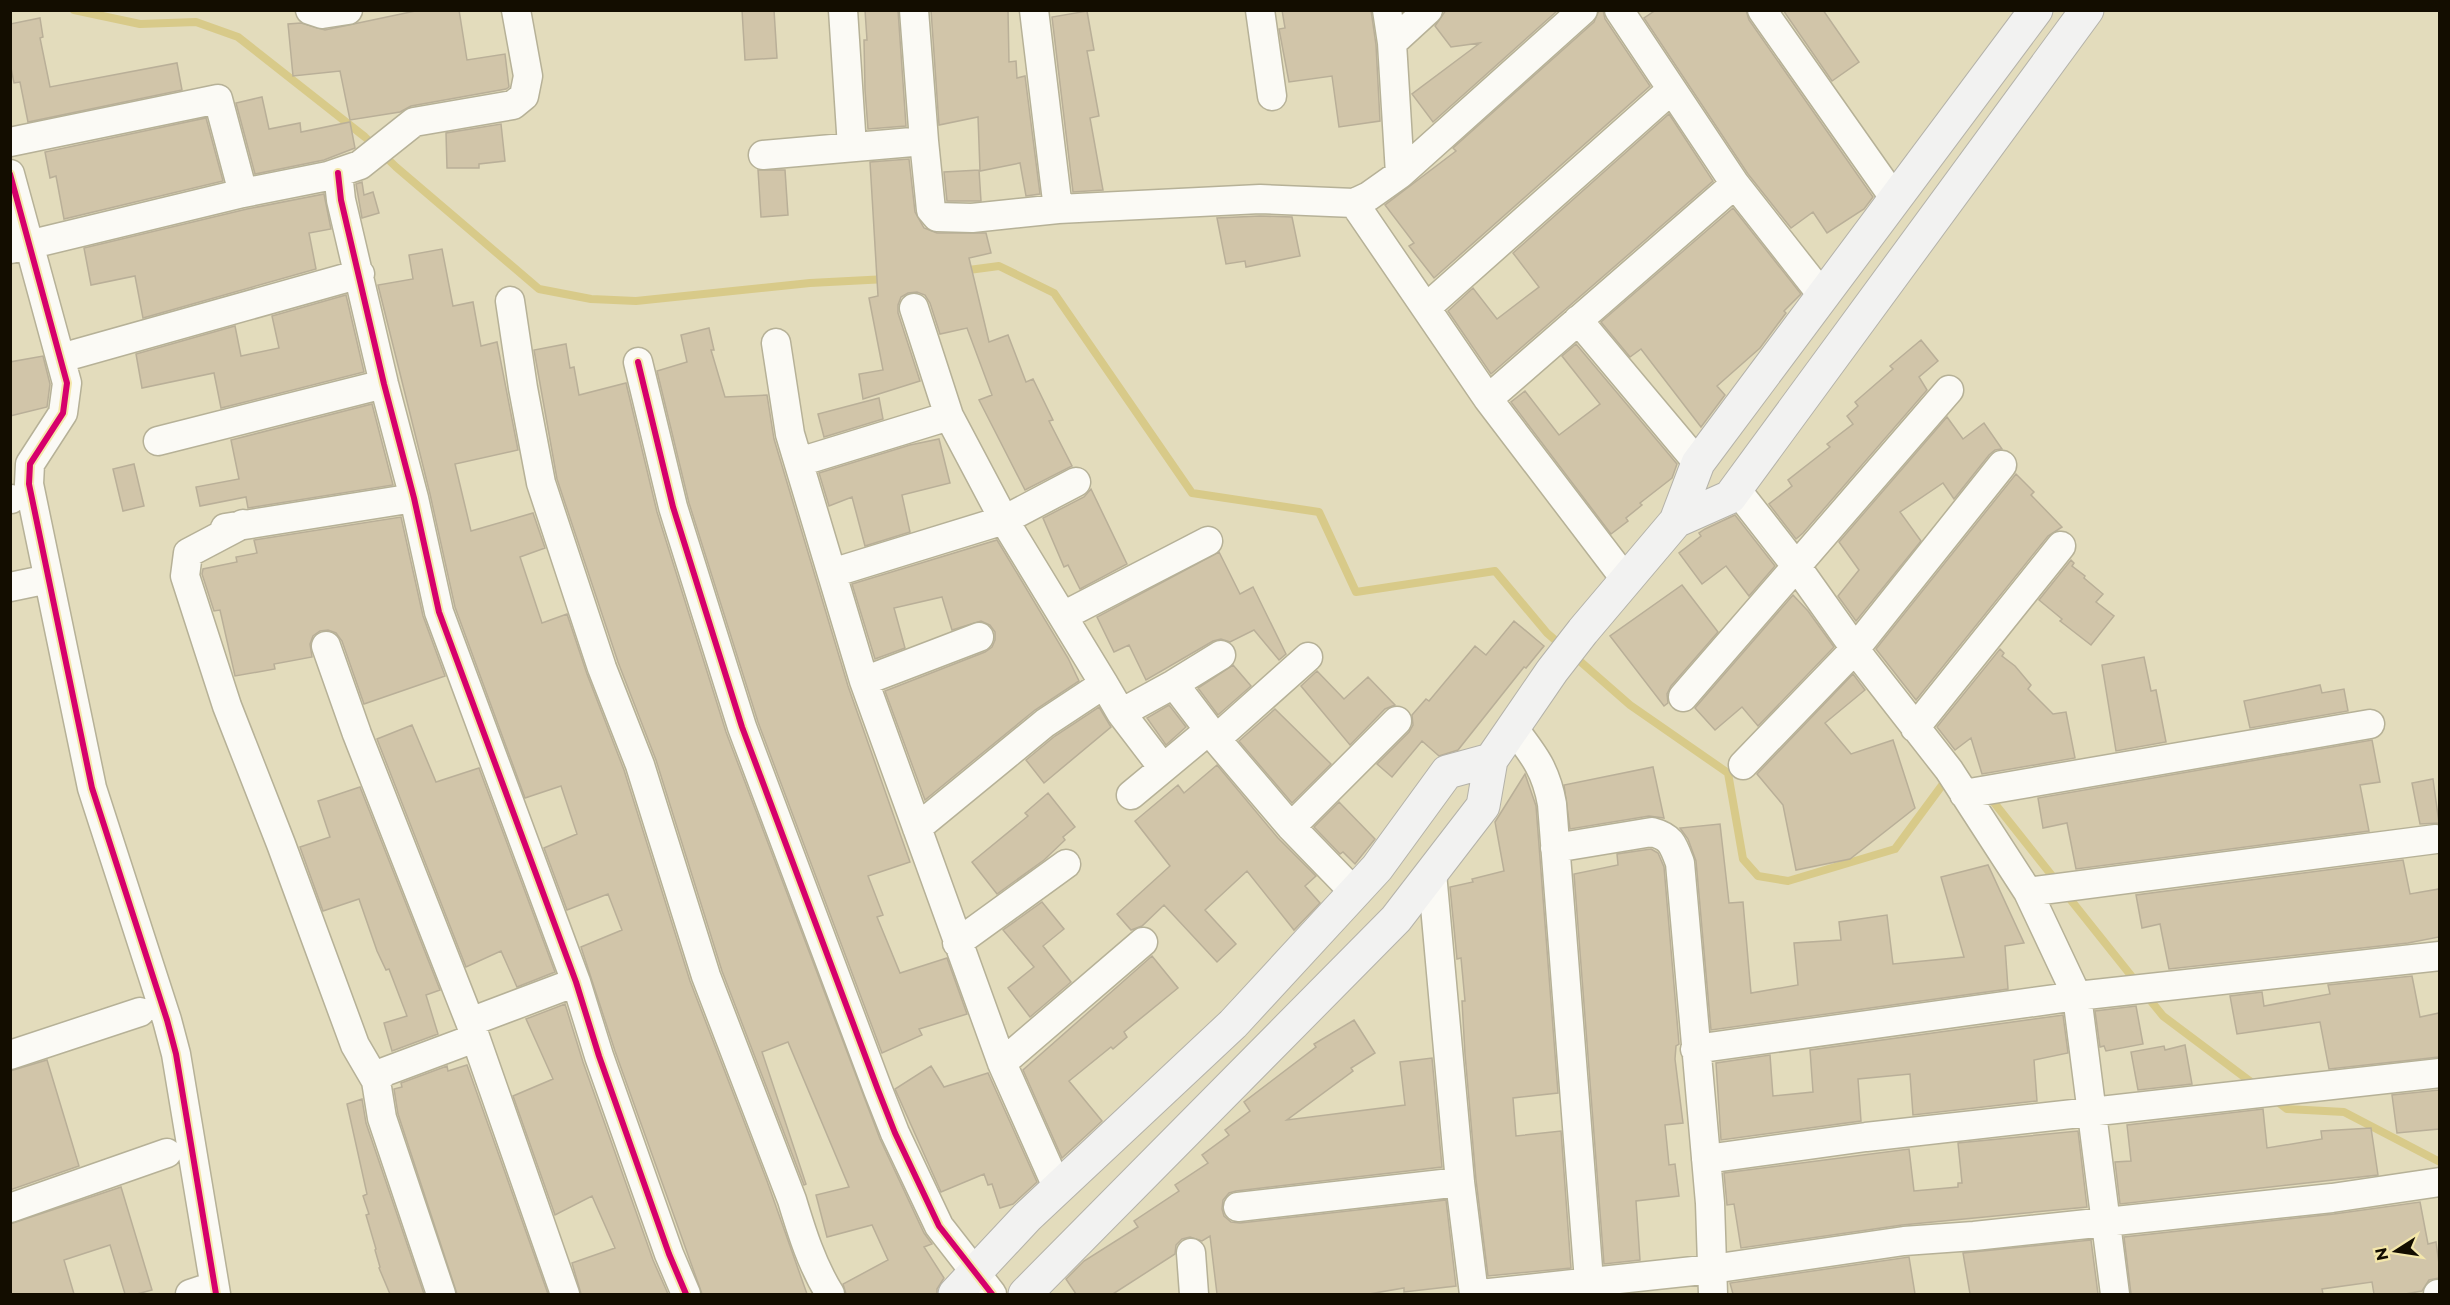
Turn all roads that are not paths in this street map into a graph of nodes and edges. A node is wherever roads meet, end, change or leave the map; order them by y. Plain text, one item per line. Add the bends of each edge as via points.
1 (310, 10) edge
2 (348, 10) edge
3 (516, 10) edge
4 (843, 10) edge
5 (914, 10) edge
6 (1034, 10) edge
7 (1260, 10) edge
8 (1387, 10) edge
9 (1428, 10) edge
10 (1583, 10) edge
11 (1619, 10) edge
12 (1762, 10) edge
13 (2036, 10) edge
14 (2087, 10) edge
15 (1392, 43) junction
16 (1671, 90) junction
17 (1272, 96) dead end
18 (924, 141) junction
19 (10, 142) edge
20 (852, 147) junction
21 (763, 155) dead end
22 (349, 169) junction
23 (10, 174) edge
24 (1400, 174) junction
25 (1735, 184) junction
26 (243, 193) junction
27 (1895, 199) junction
28 (1354, 202) junction
29 (1058, 209) junction
30 (20, 247) edge
31 (360, 274) junction
32 (1823, 296) junction
33 (510, 301) dead end
34 (1427, 307) junction
35 (914, 308) dead end
36 (1578, 320) junction
37 (776, 343) dead end
38 (61, 358) junction
39 (638, 362) dead end
40 (384, 384) junction
41 (1949, 390) dead end
42 (1488, 399) junction
43 (949, 416) junction
44 (158, 441) dead end
45 (799, 462) junction
46 (1698, 463) junction
47 (2002, 465) dead end
48 (1076, 482) dead end
49 (1736, 489) junction
50 (414, 498) junction
51 (1004, 520) junction
52 (1676, 521) junction
53 (243, 524) junction
54 (188, 537) dead end
55 (1208, 541) dead end
56 (2061, 546) dead end
57 (1797, 567) junction
58 (832, 573) junction
59 (1626, 580) junction
60 (1062, 616) junction
61 (979, 637) dead end
62 (326, 646) dead end
63 (1855, 649) junction
64 (1221, 655) dead end
65 (1308, 657) dead end
66 (864, 681) junction
67 (1104, 684) junction
68 (1174, 684) junction
69 (1683, 697) dead end
70 (1121, 713) junction
71 (1397, 721) dead end
72 (2370, 724) dead end
73 (1915, 728) junction
74 (1514, 729) junction
75 (1212, 735) junction
76 (1491, 760) junction
77 (1743, 765) dead end
78 (1163, 768) junction
79 (1969, 786) junction
80 (1131, 795) dead end
81 (1291, 827) junction
82 (917, 828) junction
83 (2436, 839) dead end
84 (1555, 848) junction
85 (1066, 864) dead end
86 (1432, 873) junction
87 (2035, 891) junction
88 (1355, 893) junction
89 (1143, 942) dead end
90 (957, 943) junction
91 (2439, 956) edge
92 (576, 982) junction
93 (2077, 996) junction
94 (140, 1012) dead end
95 (472, 1030) junction
96 (1695, 1048) junction
97 (10, 1055) edge
98 (1002, 1063) junction
99 (2439, 1073) edge
100 (376, 1081) junction
101 (2092, 1112) junction
102 (168, 1153) dead end
103 (1706, 1159) junction
104 (1460, 1182) junction
105 (2439, 1182) edge
106 (1058, 1189) junction
107 (1238, 1207) dead end
108 (10, 1208) edge
109 (2106, 1221) junction
110 (1191, 1253) dead end
111 (1589, 1281) junction
112 (1712, 1282) edge
113 (974, 1287) edge
114 (203, 1293) edge
115 (441, 1294) edge
116 (565, 1294) edge
117 (686, 1294) edge
118 (830, 1294) edge
119 (1025, 1294) edge
120 (1194, 1294) edge
121 (1474, 1294) edge
122 (1480, 1294) edge
123 (2115, 1294) edge

1 - 2 street via 322,14
3 - 22 street via 528,76 524,96 513,105 414,122
4 - 20 street
5 - 18 street
6 - 29 street
7 - 17 street
8 - 15 street
9 - 15 street
10 - 24 street
11 - 16 street
12 - 27 street
13 - 27 main road
14 - 49 main road
15 - 24 street
16 - 25 street
16 - 34 street
18 - 20 street
18 - 29 street via 931,210 937,217 972,218
19 - 26 street via 218,99
20 - 21 street
22 - 26 street
22 - 31 street via 341,200
23 - 30 street
24 - 28 street
25 - 32 street
25 - 36 street
26 - 30 street
27 - 32 main road
28 - 29 street via 1260,199
28 - 34 street
30 - 38 street
31 - 38 street
31 - 40 street
32 - 46 main road
33 - 118 street via 541,483 602,668 640,765 706,976 803,1237
34 - 42 street
35 - 43 street
36 - 42 street
36 - 46 street
37 - 45 street via 790,434
38 - 114 street via 67,383 63,413 30,464 29,484 92,788 176,1054
39 - 113 street via 673,507 742,727 895,1133 939,1226
40 - 44 street
40 - 50 street
41 - 57 street
42 - 59 street
43 - 45 street
43 - 51 street
45 - 58 street
46 - 52 main road
47 - 63 street
48 - 51 street
49 - 52 main road via 1730,497
49 - 57 street
50 - 53 street
50 - 92 street via 439,612
51 - 58 street
51 - 60 street
52 - 59 main road
53 - 54 street
53 - 100 street via 188,553 185,576 227,706 355,1045
55 - 60 street
56 - 73 street
57 - 63 street
57 - 69 street
58 - 66 street
59 - 74 main road via 1552,671
60 - 67 street
61 - 66 street
62 - 95 street
63 - 73 street
63 - 77 street
64 - 68 street
65 - 75 street
66 - 82 street
67 - 70 street
67 - 82 street via 1045,723
68 - 70 street
68 - 75 street
70 - 78 street
71 - 81 street
72 - 79 street
73 - 79 street
74 - 76 main road
74 - 84 street via 1548,782
75 - 78 street
75 - 81 street
76 - 86 main road via 1483,806
76 - 88 main road via 1447,772
78 - 80 street
79 - 87 street
81 - 88 street
82 - 90 street
83 - 87 street
84 - 96 street via 1652,832 1665,836 1674,846 1680,862
84 - 111 street
85 - 90 street
86 - 104 street
86 - 119 main road via 1396,919
87 - 93 street
88 - 106 main road via 1233,1024
89 - 98 street
90 - 98 street
91 - 93 street
92 - 95 street
92 - 117 street
93 - 96 street
93 - 101 street
94 - 97 street
95 - 100 street via 384,1072
95 - 116 street
96 - 103 street
98 - 106 street
99 - 101 street
100 - 115 street via 382,1118
101 - 103 street
101 - 109 street
102 - 108 street
103 - 112 street
104 - 107 street
104 - 121 street
105 - 109 street via 2332,1198
106 - 113 main road
109 - 112 street via 1904,1241
109 - 123 street
110 - 120 street
111 - 112 street
111 - 122 street

